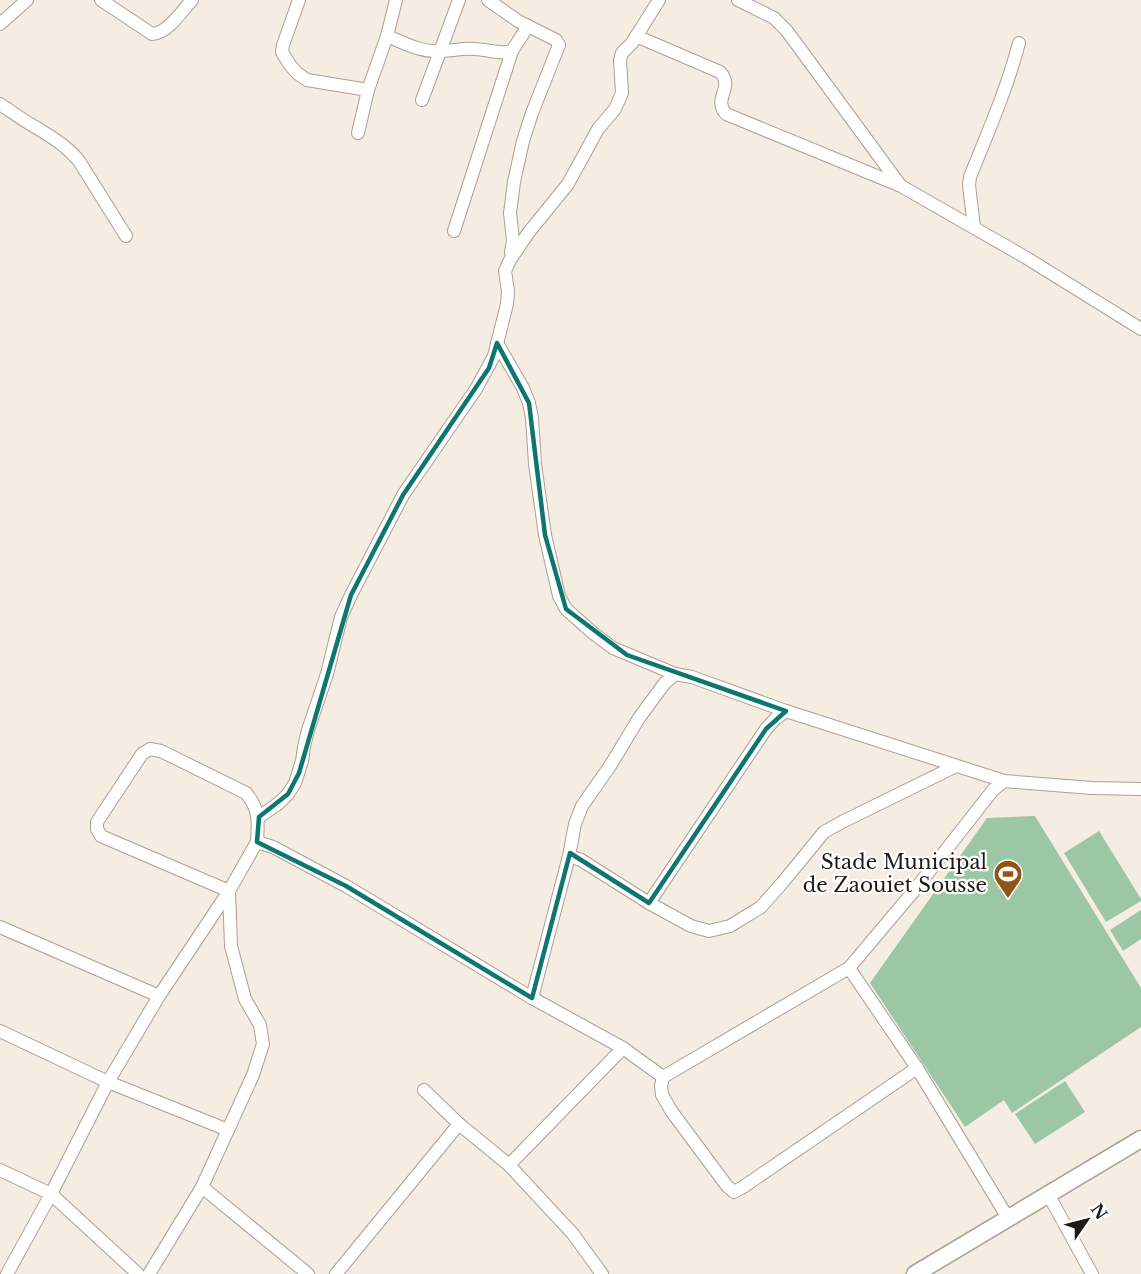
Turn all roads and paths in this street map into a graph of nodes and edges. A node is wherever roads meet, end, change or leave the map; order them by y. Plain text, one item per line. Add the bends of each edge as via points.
1 (27, 0) edge
2 (101, 0) edge
3 (192, 0) edge
4 (299, 0) edge
5 (396, 0) edge
6 (459, 0) edge
7 (488, 0) edge
8 (659, 0) edge
9 (738, 0) edge
10 (0, 23) edge
11 (528, 26) junction
12 (387, 36) junction
13 (636, 36) junction
14 (1018, 42) dead end
15 (512, 51) junction
16 (440, 52) junction
17 (368, 90) junction
18 (422, 100) dead end
19 (0, 104) edge
20 (358, 134) dead end
21 (901, 186) junction
22 (974, 227) junction
23 (454, 231) dead end
24 (126, 236) dead end
25 (510, 261) junction
26 (1141, 329) edge
27 (497, 342) junction
28 (675, 674) junction
29 (786, 711) junction
30 (956, 766) junction
31 (1004, 781) junction
32 (1141, 789) edge
33 (259, 817) junction
34 (257, 842) junction
35 (569, 856) junction
36 (229, 891) junction
37 (649, 903) junction
38 (0, 927) edge
39 (849, 968) junction
40 (159, 996) junction
41 (532, 998) junction
42 (0, 1031) edge
43 (623, 1048) junction
44 (917, 1068) junction
45 (663, 1077) junction
46 (108, 1082) junction
47 (424, 1090) dead end
48 (459, 1125) junction
49 (228, 1130) junction
50 (1141, 1139) edge
51 (509, 1165) junction
52 (0, 1170) edge
53 (202, 1187) junction
54 (51, 1194) junction
55 (1048, 1194) junction
56 (1008, 1218) junction
57 (7, 1274) edge
58 (138, 1274) edge
59 (149, 1274) edge
60 (308, 1274) edge
61 (336, 1274) edge
62 (602, 1274) edge
63 (915, 1274) edge
64 (1092, 1274) edge

1 - 10 street
2 - 3 street via 152,34 165,29
4 - 17 street via 282,52 290,65 307,80
5 - 12 street
6 - 16 street
7 - 11 street
8 - 13 street
9 - 21 street via 774,18 787,31
11 - 15 street
11 - 25 street via 559,45 532,113 516,172 510,213
12 - 16 street via 413,47
12 - 17 street
13 - 21 street via 720,72 726,84 720,104 726,114
13 - 25 street via 622,53 622,93 615,109 598,129 568,184
14 - 22 street via 1001,101 970,177
15 - 16 street via 459,48
15 - 23 street
16 - 18 street
17 - 20 street
19 - 24 street via 71,151
21 - 22 street
22 - 26 street
25 - 27 street via 505,271 507,304
27 - 28 street via 529,403 545,536 559,597 566,609 613,648
27 - 33 street via 489,368 403,495 351,595 341,617 295,783 279,803
28 - 29 street
28 - 35 street via 639,718 582,806
29 - 30 street
29 - 37 street via 766,729
30 - 31 street
30 - 37 street via 824,832 761,907 730,926 709,931 691,926
31 - 32 street
31 - 39 street
33 - 34 street
33 - 36 street via 246,793 150,749 142,754 98,822 101,836
34 - 36 street
34 - 41 street via 346,886
35 - 37 street
35 - 41 street
36 - 40 street
36 - 49 street via 231,946 245,999 260,1025 263,1044
38 - 40 street
39 - 44 street
39 - 45 street
40 - 46 street
41 - 43 street
42 - 46 street
43 - 45 street
43 - 51 street
44 - 45 street via 734,1192 672,1112 662,1095
44 - 56 street
46 - 49 street
46 - 54 street
47 - 48 street
48 - 51 street
48 - 61 street
49 - 53 street
50 - 55 street
51 - 62 street via 573,1234
52 - 54 street
53 - 59 street
53 - 60 street
54 - 57 street
54 - 58 street
55 - 56 street
55 - 64 street
56 - 63 street

